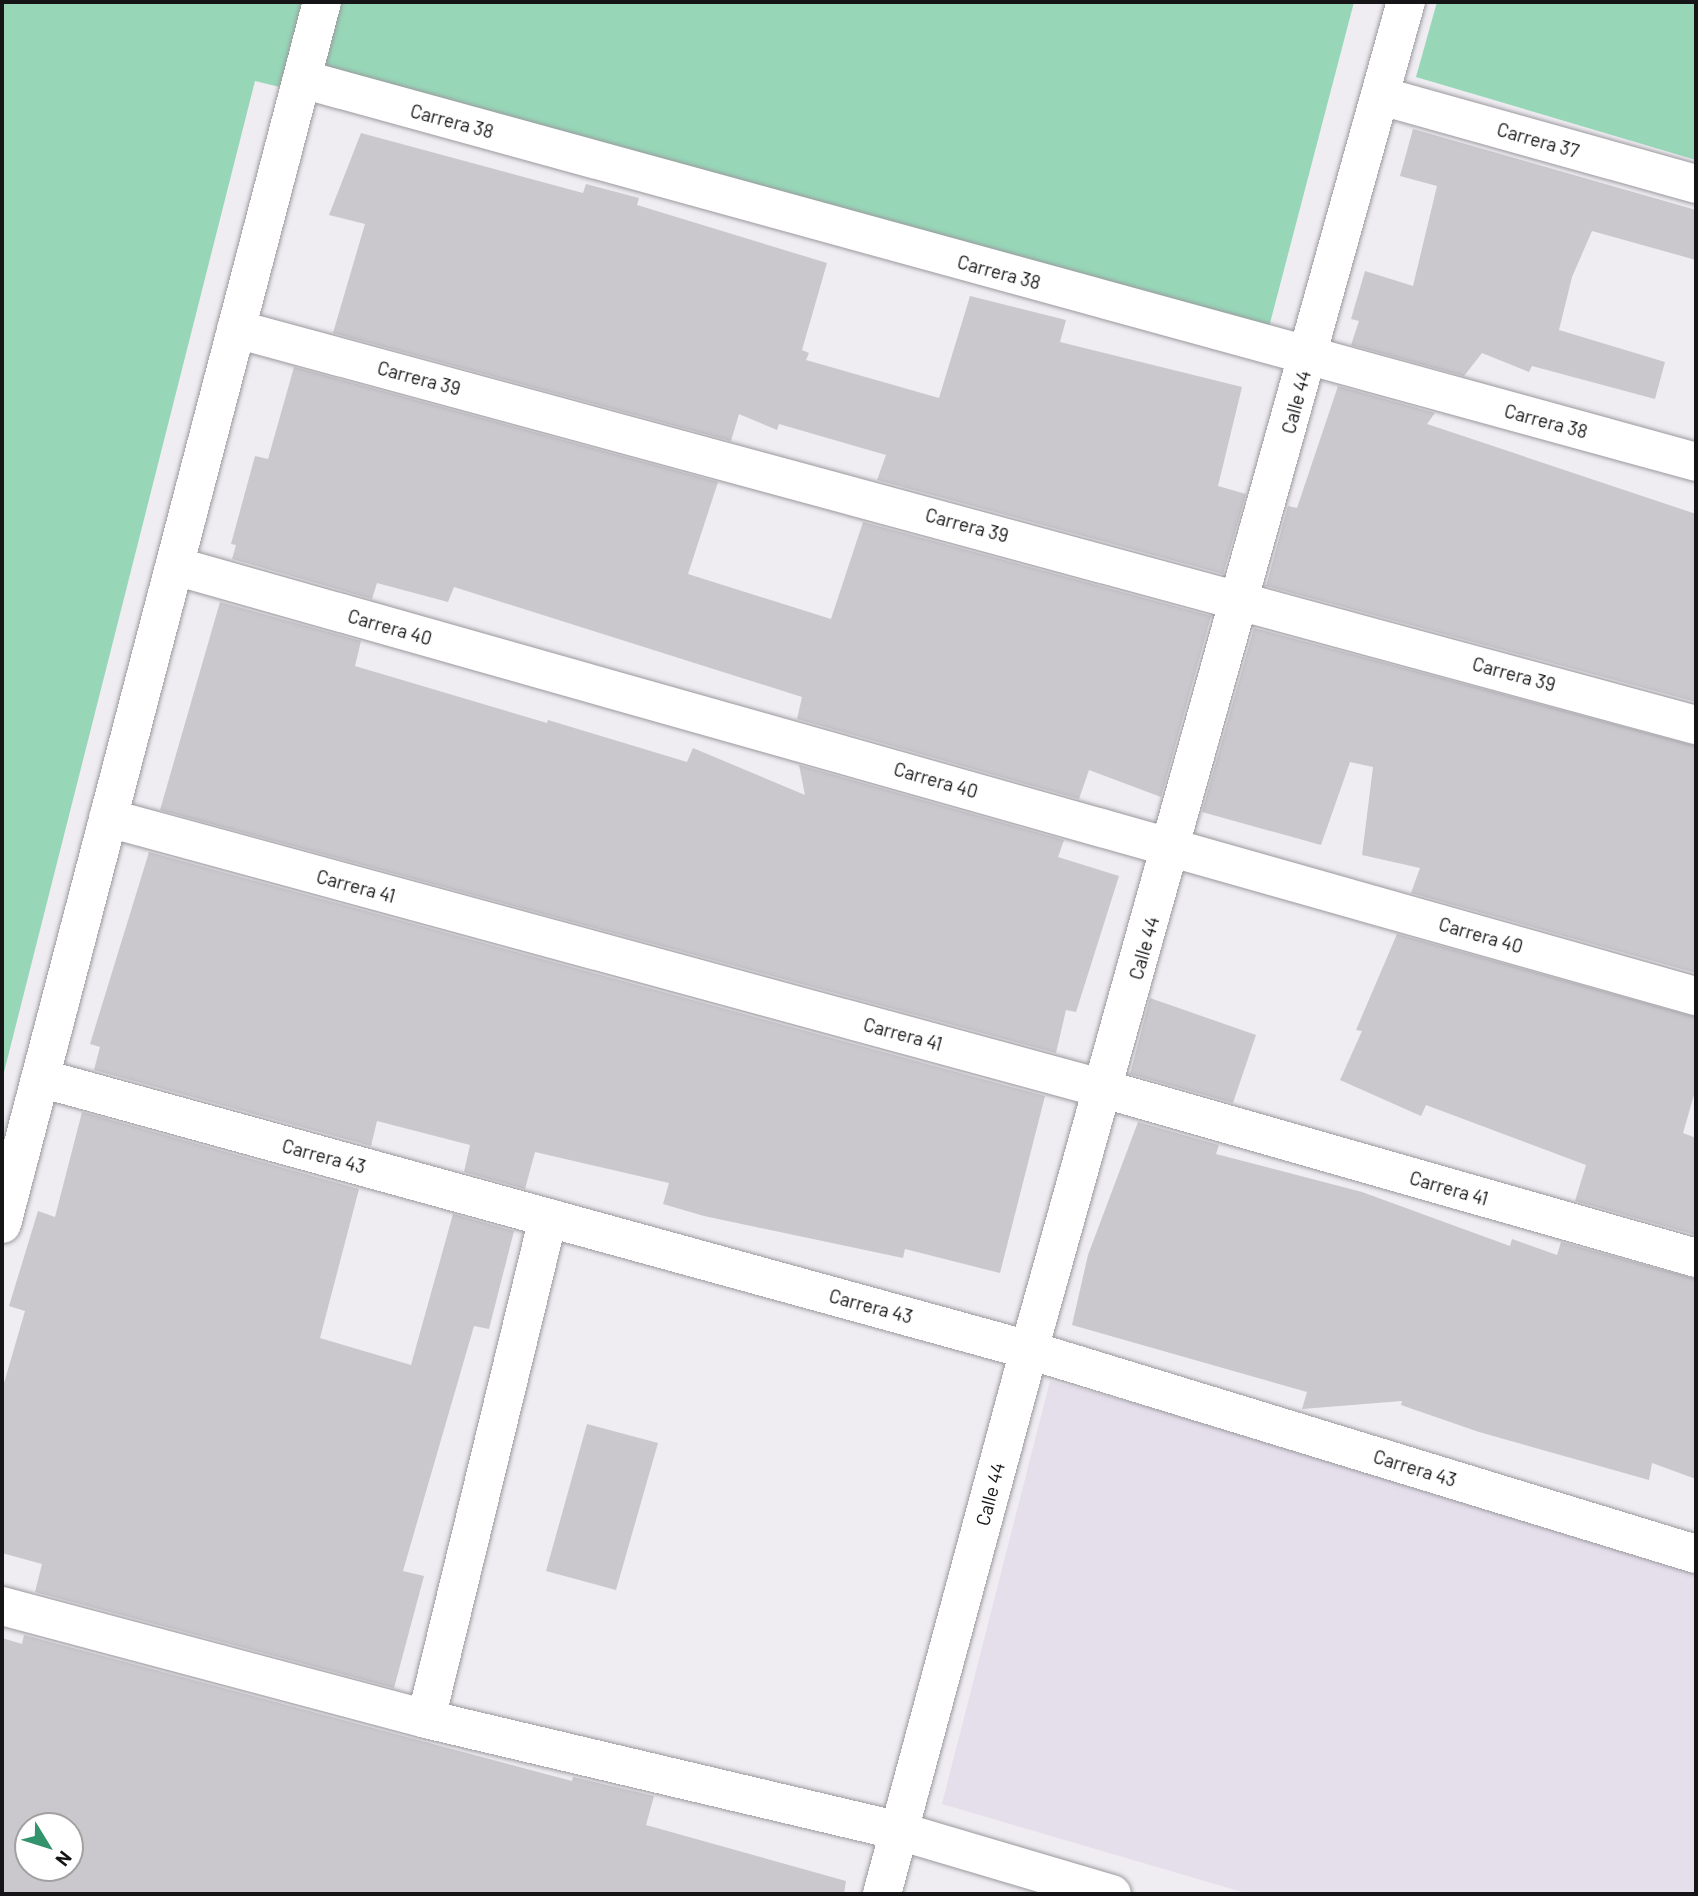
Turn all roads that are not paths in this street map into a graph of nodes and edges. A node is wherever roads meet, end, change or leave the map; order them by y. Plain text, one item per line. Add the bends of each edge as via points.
1 (322, 2) edge
2 (1406, 2) edge
3 (302, 79) junction
4 (1381, 96) junction
5 (1696, 184) edge
6 (236, 329) junction
7 (1308, 357) junction
8 (1696, 462) edge
9 (175, 566) junction
10 (1241, 599) junction
11 (1696, 724) edge
12 (108, 818) junction
13 (1172, 847) junction
14 (1696, 996) edge
15 (40, 1078) junction
16 (1104, 1089) junction
17 (548, 1218) junction
18 (2, 1224) edge
19 (1696, 1258) edge
20 (1029, 1350) junction
21 (1696, 1554) edge
22 (2, 1606) edge
23 (426, 1719) junction
24 (899, 1831) junction
25 (882, 1894) edge
26 (1112, 1894) edge

1 - 3 street
2 - 4 street, Calle 44
3 - 6 street
3 - 7 street, Carrera 38
4 - 5 street, Carrera 37
4 - 7 street, Calle 44
6 - 9 street
6 - 10 street, Carrera 39
7 - 8 street, Carrera 38
7 - 10 street, Calle 44
9 - 12 street
9 - 13 street, Carrera 40
10 - 11 street, Carrera 39
10 - 13 street, Calle 44
12 - 15 street
12 - 16 street, Carrera 41
13 - 14 street, Carrera 40
13 - 16 street, Calle 44
15 - 17 street, Carrera 43
15 - 18 street
16 - 19 street, Carrera 41
16 - 20 street, Calle 44
17 - 20 street, Carrera 43
17 - 23 street
20 - 21 street, Carrera 43
20 - 24 street, Calle 44
22 - 23 street
23 - 24 street
24 - 25 street, Calle 44
24 - 26 street

